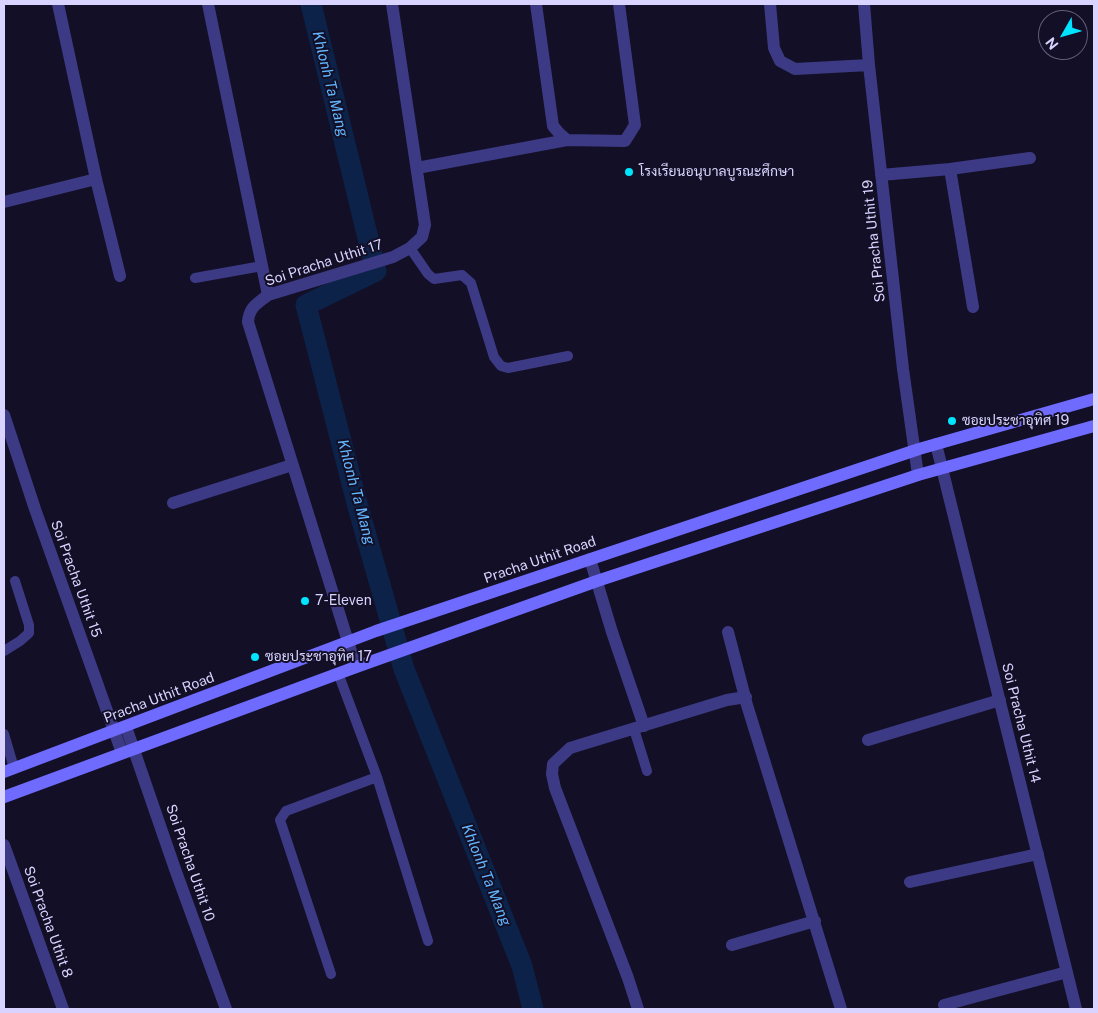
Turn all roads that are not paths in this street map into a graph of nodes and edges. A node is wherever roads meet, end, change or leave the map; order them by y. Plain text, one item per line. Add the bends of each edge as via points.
1 (58, 4) edge
2 (208, 4) edge
3 (392, 4) edge
4 (536, 4) edge
5 (619, 4) edge
6 (770, 4) edge
7 (864, 4) edge
8 (869, 66) junction
9 (568, 140) junction
10 (1030, 158) dead end
11 (416, 168) junction
12 (950, 169) junction
13 (881, 175) junction
14 (96, 179) junction
15 (4, 202) edge
16 (410, 248) junction
17 (262, 266) junction
18 (120, 276) dead end
19 (195, 278) dead end
20 (268, 295) junction
21 (973, 307) dead end
22 (568, 356) dead end
23 (1094, 399) edge
24 (4, 415) edge
25 (1094, 426) edge
26 (936, 444) junction
27 (914, 451) junction
28 (292, 465) junction
29 (942, 468) junction
30 (918, 475) junction
31 (173, 503) dead end
32 (590, 559) junction
33 (15, 581) dead end
34 (597, 581) junction
35 (728, 632) dead end
36 (349, 643) junction
37 (4, 651) edge
38 (356, 667) junction
39 (338, 674) junction
40 (746, 697) junction
41 (1000, 700) junction
42 (639, 728) junction
43 (120, 729) junction
44 (4, 734) edge
45 (868, 740) dead end
46 (134, 749) junction
47 (122, 754) junction
48 (9, 770) edge
49 (647, 771) dead end
50 (377, 777) junction
51 (4, 797) edge
52 (4, 845) edge
53 (1038, 854) junction
54 (910, 882) dead end
55 (814, 921) junction
56 (428, 941) dead end
57 (732, 945) dead end
58 (1067, 972) junction
59 (331, 974) dead end
60 (944, 1005) dead end
61 (63, 1009) edge
62 (226, 1009) edge
63 (638, 1009) edge
64 (842, 1009) edge
65 (1076, 1009) edge

1 - 14 street
2 - 17 street
3 - 11 street, Soi Pracha Uthit 17
4 - 9 street via 553,126
5 - 9 street via 635,125 625,141
6 - 8 street via 774,48 780,61 795,69
7 - 8 street, Soi Pracha Uthit 19
8 - 13 street, Soi Pracha Uthit 19
9 - 11 street
10 - 12 street
11 - 16 street, Soi Pracha Uthit 17 via 425,225 422,238
12 - 13 street
12 - 21 street
13 - 27 street, Soi Pracha Uthit 19
14 - 15 street
14 - 18 street
16 - 20 street, Soi Pracha Uthit 17 via 393,257
16 - 22 lane via 434,279 462,275 471,283 494,357 501,366 508,368
17 - 19 lane
17 - 20 street
20 - 28 street, Soi Pracha Uthit 17 via 248,314 248,322
23 - 26 main road, Pracha Uthit Road
24 - 43 street, Soi Pracha Uthit 15 via 38,518
25 - 29 main road
26 - 27 main road, Pracha Uthit Road
26 - 29 street, Soi Pracha Uthit 14
27 - 30 street, Soi Pracha Uthit 19
27 - 32 main road, Pracha Uthit Road
28 - 31 street
28 - 36 street, Soi Pracha Uthit 17
29 - 30 main road
29 - 41 street, Soi Pracha Uthit 14
30 - 34 main road
32 - 34 street
32 - 36 main road, Pracha Uthit Road
33 - 37 lane via 29,633
34 - 38 main road
34 - 42 street
35 - 40 street
36 - 38 street, Soi Pracha Uthit 17
36 - 43 main road, Pracha Uthit Road
38 - 39 main road
39 - 46 main road
39 - 50 lane
40 - 42 street
40 - 55 street
41 - 45 street
41 - 53 street, Soi Pracha Uthit 14
42 - 49 lane
42 - 63 street via 570,748 553,764 552,774
43 - 46 street, Soi Pracha Uthit 10
43 - 47 street, Soi Pracha Uthit 15
43 - 48 main road, Pracha Uthit Road
44 - 48 lane
46 - 47 main road
46 - 62 street, Soi Pracha Uthit 10
47 - 51 main road
50 - 56 lane
50 - 59 lane via 286,810 280,820
52 - 61 street, Soi Pracha Uthit 8
53 - 54 street
53 - 58 street, Soi Pracha Uthit 14
55 - 57 street
55 - 64 street
58 - 60 street
58 - 65 street, Soi Pracha Uthit 14

